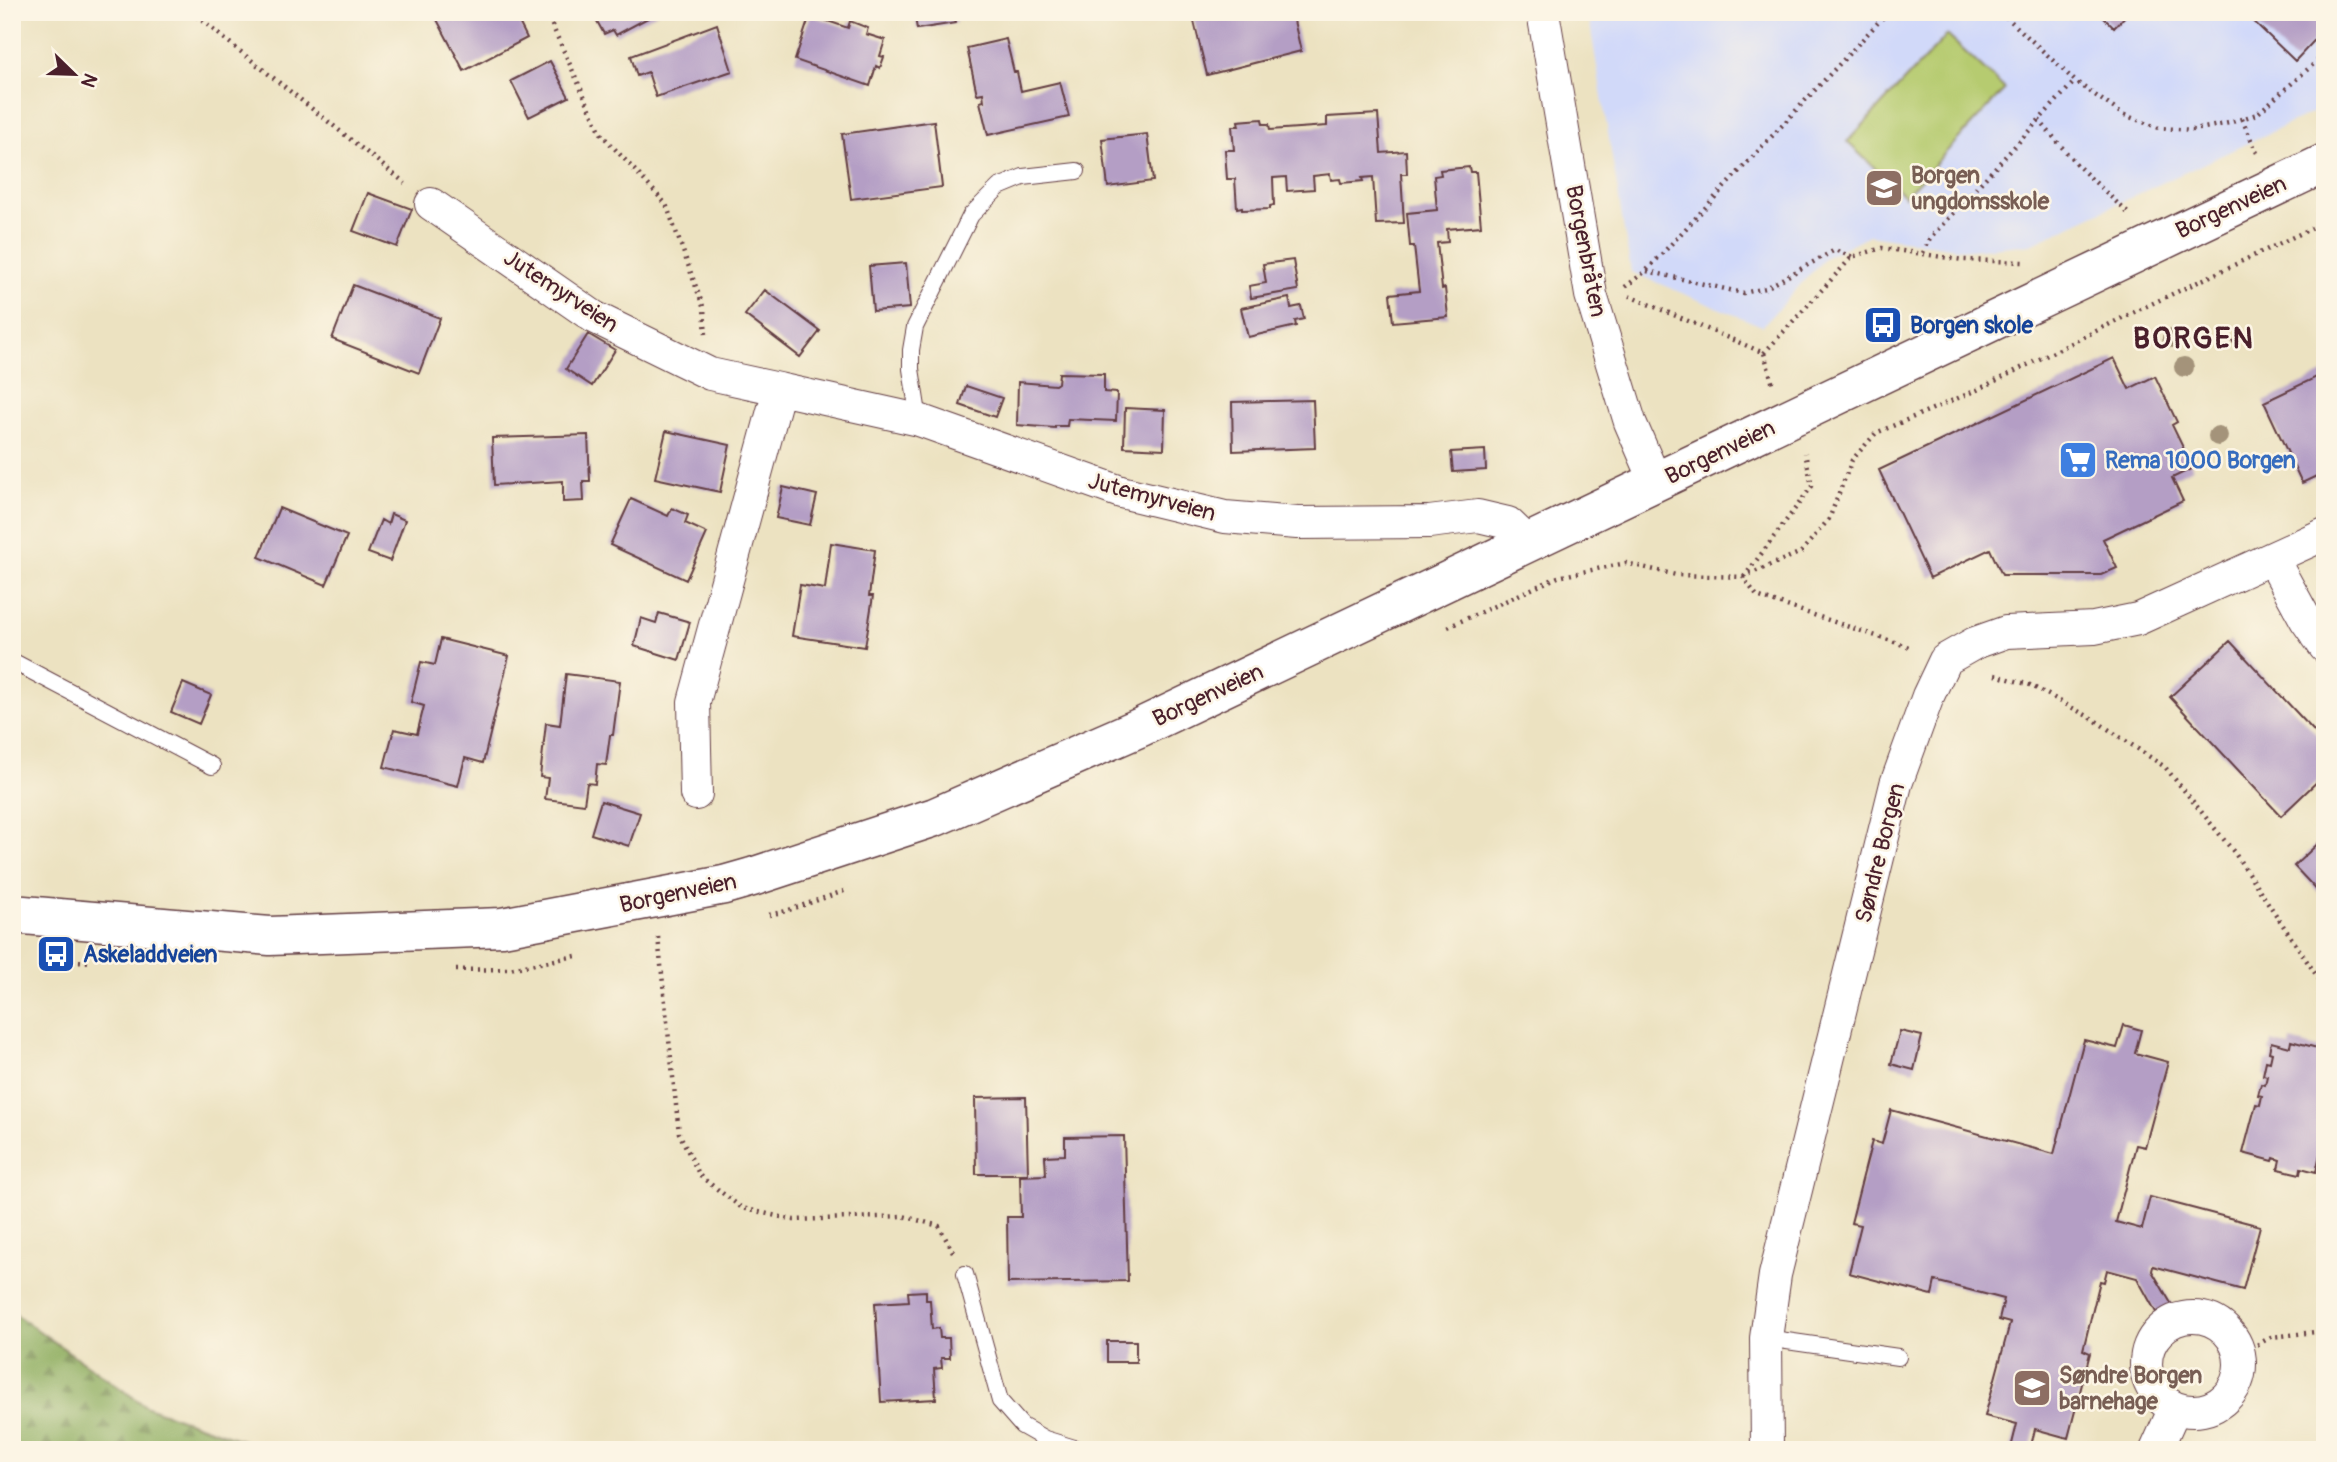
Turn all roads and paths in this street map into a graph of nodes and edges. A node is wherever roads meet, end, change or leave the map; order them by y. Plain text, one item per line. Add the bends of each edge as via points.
1 (191, 12) edge
2 (546, 12) edge
3 (1543, 12) edge
4 (1888, 12) edge
5 (2001, 12) edge
6 (2325, 54) edge
7 (2075, 81) junction
8 (2242, 119) junction
9 (2039, 120) junction
10 (2269, 148) dead end
11 (2257, 153) junction
12 (2246, 158) dead end
13 (2325, 163) edge
14 (1077, 171) dead end
15 (431, 204) joint
16 (2140, 208) dead end
17 (2129, 214) junction
18 (2117, 219) dead end
19 (2325, 222) edge
20 (1923, 253) junction
21 (1852, 257) junction
22 (2026, 262) dead end
23 (1646, 271) junction
24 (2244, 336) dead end
25 (2232, 342) dead end
26 (1764, 353) junction
27 (710, 374) junction
28 (1773, 385) dead end
29 (779, 390) junction
30 (919, 421) junction
31 (1805, 453) dead end
32 (1656, 482) junction
33 (2325, 534) edge
34 (1529, 542) junction
35 (2272, 558) junction
36 (1743, 578) junction
37 (1440, 631) dead end
38 (2325, 647) edge
39 (1925, 652) dead end
40 (12, 661) edge
41 (1983, 671) dead end
42 (212, 766) dead end
43 (696, 794) dead end
44 (653, 898) junction
45 (12, 914) edge
46 (2325, 988) edge
47 (965, 1274) joint
48 (2325, 1331) edge
49 (1766, 1338) junction
50 (2238, 1355) junction
51 (1898, 1357) dead end
52 (2175, 1408) junction
53 (1082, 1450) edge
54 (1767, 1450) edge
55 (2155, 1450) edge

1 - 15 path
2 - 27 path via 602,135 666,204 704,309
3 - 32 street, Borgenbråten via 1591,295 1630,422
4 - 23 path
5 - 7 path
6 - 8 path via 2257,114
7 - 8 path via 2122,114 2159,128 2194,130
7 - 9 path
8 - 11 path
9 - 17 path via 2078,166
9 - 20 path via 1930,238
10 - 11 path
11 - 12 path
13 - 32 street, Borgenveien
14 - 30 lane via 1023,177 999,187 971,215 915,327 911,369
15 - 27 street, Jutemyrveien via 594,317
16 - 17 path
17 - 18 path
19 - 36 path via 1977,390 1876,433 1852,460 1829,519 1801,552
20 - 21 path via 1882,248
20 - 22 path
21 - 23 path via 1835,250 1766,288 1743,293
21 - 26 path
23 - 26 path via 1619,292
24 - 25 path
26 - 28 path
27 - 29 street, Jutemyrveien
29 - 30 street, Jutemyrveien
29 - 43 street via 694,702
30 - 34 street, Jutemyrveien via 1121,492 1225,517 1350,523 1478,516 1508,523
31 - 36 path via 1812,486
32 - 34 street, Borgenveien
33 - 35 street, Søndre Borgen
34 - 44 street, Borgenveien via 1142,727 935,817 723,885
35 - 38 street
35 - 49 street, Søndre Borgen via 2138,619 2094,628 2006,632 1945,660 1896,784 1775,1275
36 - 37 path via 1676,575 1626,563 1558,577
36 - 39 path via 1757,596
40 - 42 lane
41 - 46 path via 2031,685 2165,767 2234,852
44 - 45 street, Borgenveien via 502,927 270,936
44 - 47 path via 679,1133 700,1176 742,1208 794,1220 903,1216 939,1226
47 - 53 lane via 1000,1401 1022,1426 1045,1439
48 - 50 path via 2271,1337
49 - 51 lane
49 - 54 street, Søndre Borgen
50 - 52 street via 2239,1376 2221,1402 2191,1412
50 - 52 street via 2228,1334 2203,1318 2174,1321 2161,1330 2146,1355 2146,1371 2151,1387
52 - 55 street

